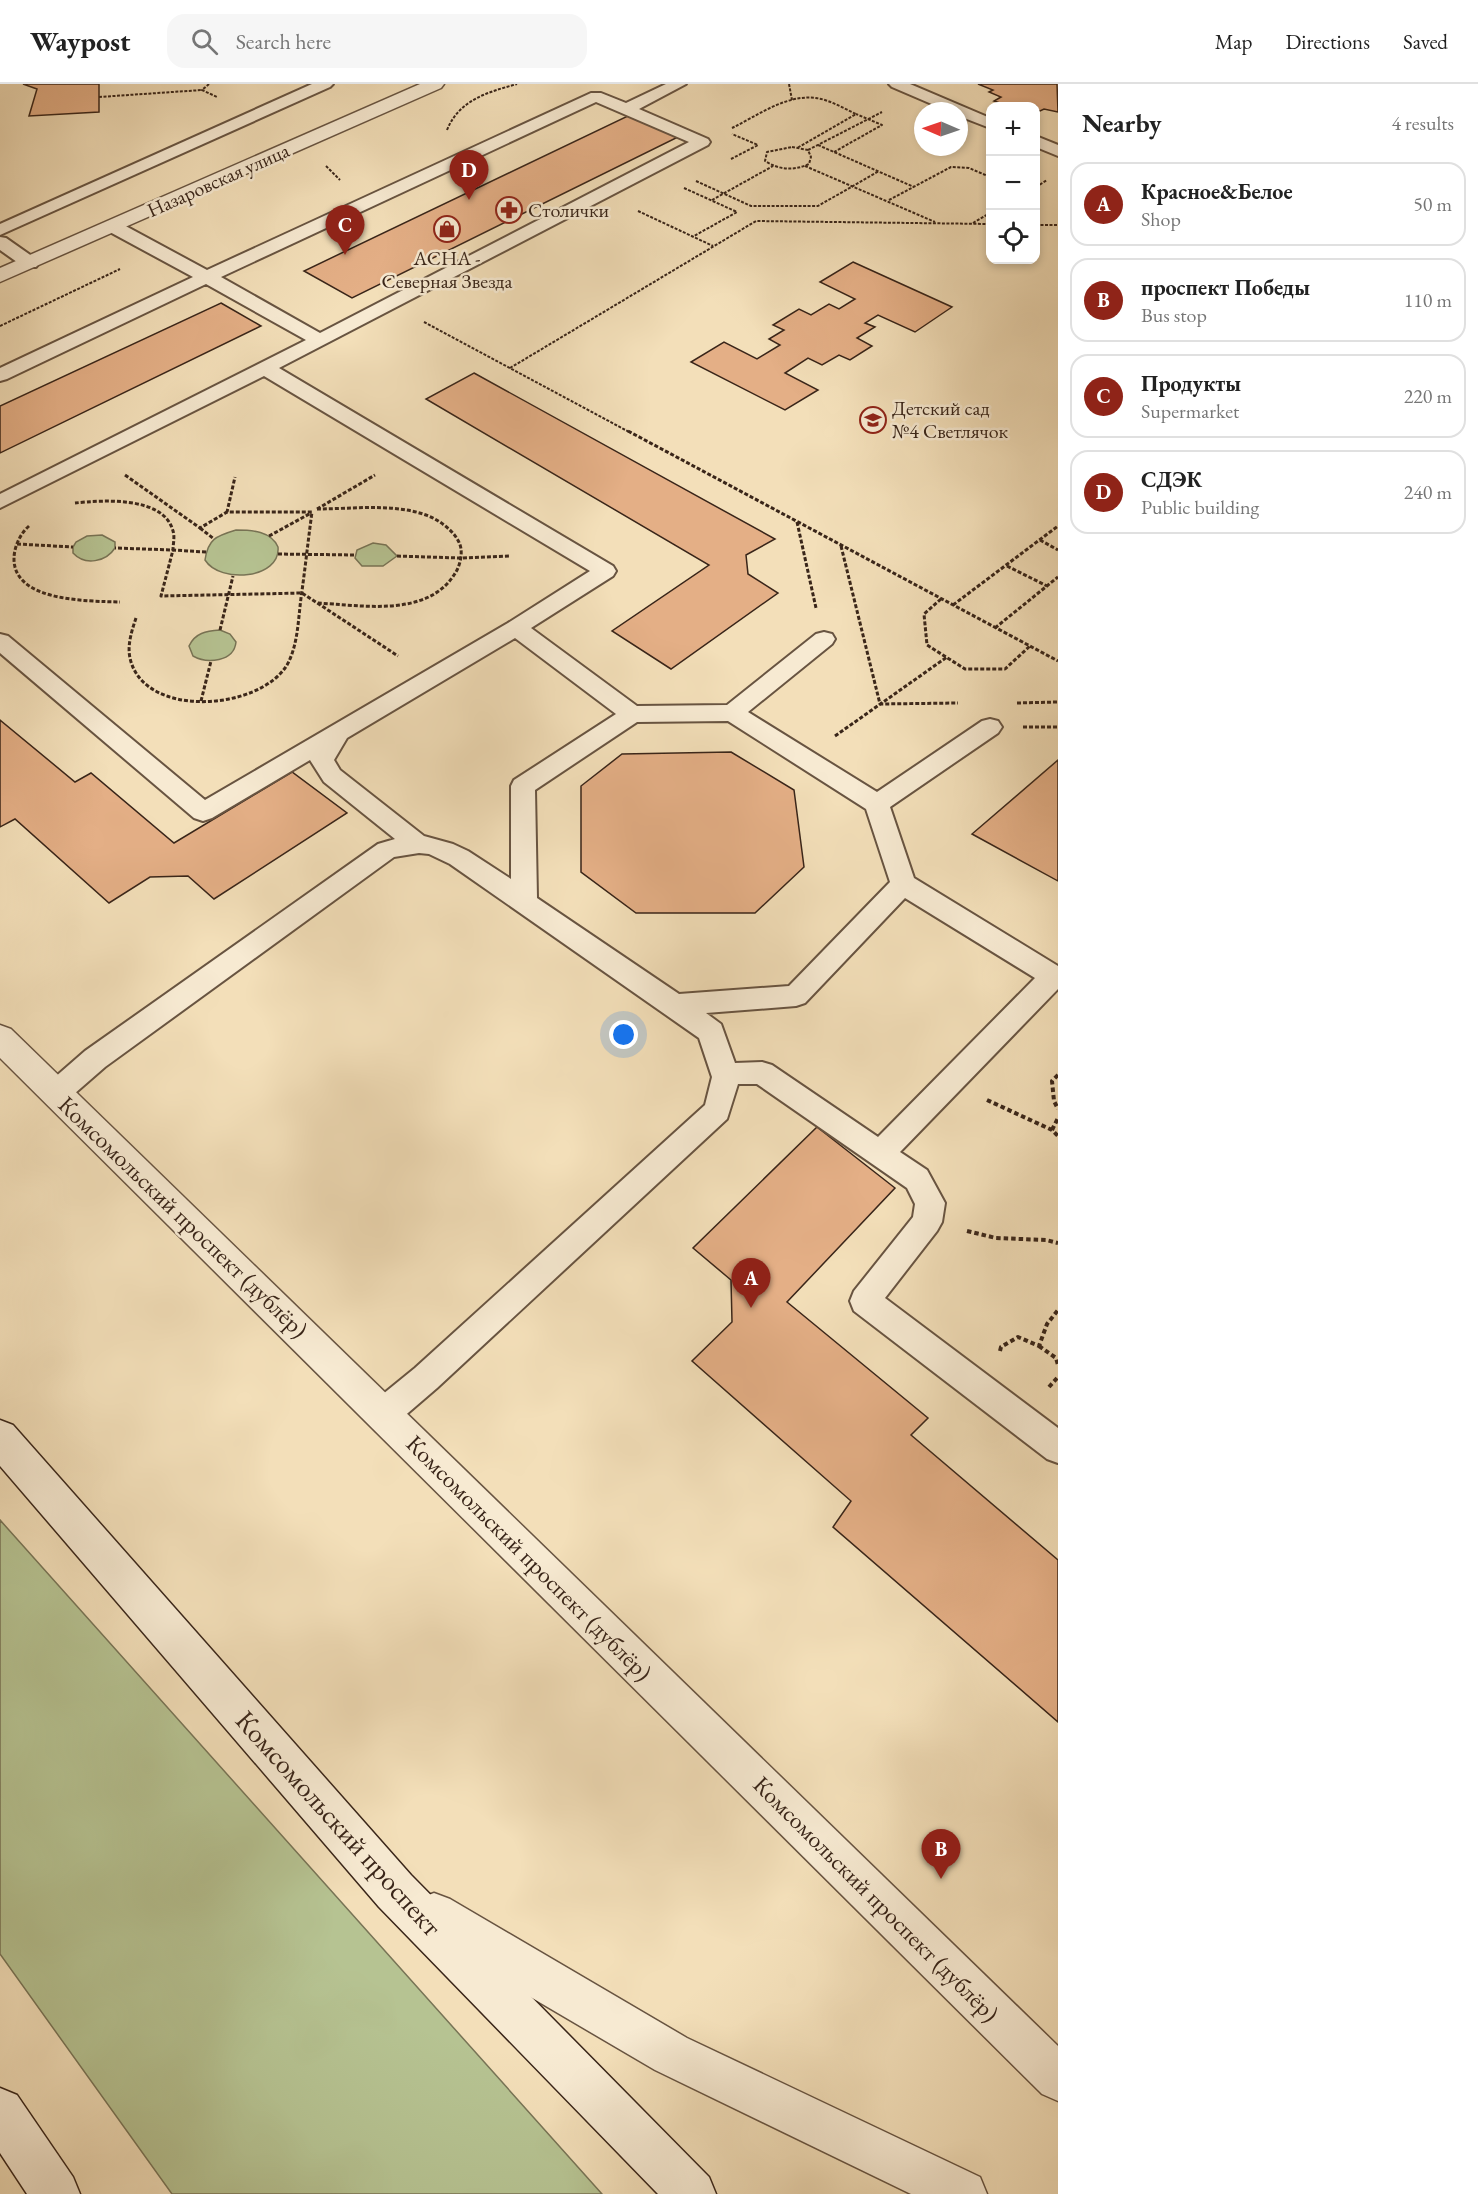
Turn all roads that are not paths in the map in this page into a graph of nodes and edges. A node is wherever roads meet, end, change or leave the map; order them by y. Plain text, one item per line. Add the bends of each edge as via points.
1 (325, 84) edge
2 (435, 84) edge
3 (678, 84) edge
4 (897, 84) edge
5 (576, 88) dead end
6 (596, 96) junction
7 (627, 109) junction
8 (986, 121) edge
9 (1040, 143) edge
10 (1058, 151) edge
11 (114, 227) junction
12 (0, 230) edge
13 (0, 242) edge
14 (30, 263) junction
15 (0, 276) edge
16 (207, 277) junction
17 (320, 340) junction
18 (265, 368) junction
19 (0, 375) edge
20 (0, 502) edge
21 (516, 628) junction
22 (824, 639) road end
23 (0, 641) edge
24 (732, 713) junction
25 (632, 714) junction
26 (990, 727) dead end
27 (339, 732) junction
28 (877, 804) junction
29 (418, 844) junction
30 (903, 884) junction
31 (524, 902) junction
32 (1055, 977) edge
33 (675, 1005) junction
34 (0, 1038) edge
35 (726, 1077) junction
36 (56, 1093) junction
37 (880, 1154) junction
38 (383, 1414) junction
39 (0, 1438) edge
40 (1058, 1448) edge
41 (395, 1892) junction
42 (1058, 2078) edge
43 (0, 2112) edge
44 (56, 2194) edge
45 (692, 2194) edge
46 (963, 2194) edge

1 - 12 lane
2 - 11 street, Назаровская улица
3 - 7 lane
4 - 8 lane
5 - 6 lane
6 - 7 lane
6 - 16 lane
7 - 17 lane via 702,142
9 - 10 lane
11 - 14 street, Назаровская улица
11 - 16 lane
13 - 14 lane
14 - 15 street, Назаровская улица
16 - 17 lane
16 - 19 lane
17 - 18 lane
18 - 20 lane
18 - 21 lane via 605,571
21 - 25 lane
21 - 27 lane
22 - 24 lane
23 - 27 lane via 203,812
24 - 25 lane
24 - 28 lane
25 - 31 lane via 524,786
26 - 28 lane
27 - 29 lane via 322,760 332,776
28 - 30 lane
29 - 31 lane via 473,865
29 - 36 lane via 387,850 95,1059
30 - 32 lane
30 - 33 lane via 796,996
31 - 33 lane
32 - 37 lane
33 - 35 lane via 711,1032
34 - 36 street, Комсомольский проспект (дублёр)
35 - 37 lane via 741,1072 762,1073
35 - 38 lane via 717,1111
36 - 38 street, Комсомольский проспект (дублёр)
37 - 40 lane via 917,1179 930,1203 927,1222 864,1301
38 - 42 street, Комсомольский проспект (дублёр)
39 - 41 street, Комсомольский проспект
41 - 45 street, Комсомольский проспект
41 - 46 street via 671,2054
43 - 44 street

